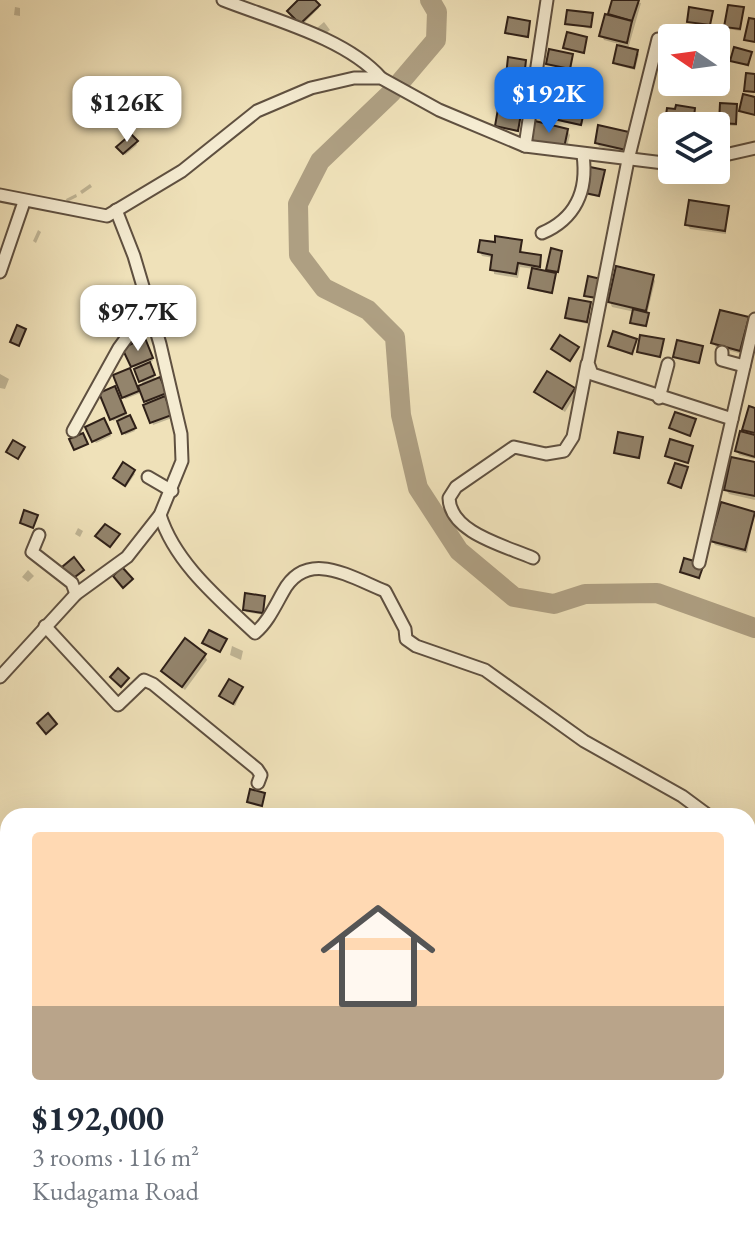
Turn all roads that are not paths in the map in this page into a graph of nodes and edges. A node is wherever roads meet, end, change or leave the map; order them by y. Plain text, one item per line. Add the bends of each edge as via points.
1 (223, 0) edge
2 (547, 0) edge
3 (658, 39) dead end
4 (381, 78) junction
5 (525, 146) junction
6 (755, 148) edge
7 (730, 154) edge
8 (583, 155) junction
9 (628, 160) junction
10 (658, 163) edge
11 (0, 195) edge
12 (24, 202) junction
13 (116, 210) junction
14 (542, 233) dead end
15 (0, 272) edge
16 (149, 307) junction
17 (755, 319) edge
18 (722, 352) dead end
19 (588, 363) junction
20 (668, 364) dead end
21 (744, 366) junction
22 (659, 398) junction
23 (732, 419) junction
24 (73, 431) dead end
25 (148, 477) dead end
26 (172, 491) junction
27 (160, 515) junction
28 (39, 535) dead end
29 (533, 558) dead end
30 (699, 563) dead end
31 (76, 594) junction
32 (45, 626) junction
33 (2, 669) edge
34 (258, 783) dead end
35 (698, 808) edge

1 - 4 street via 317,37 371,66
2 - 5 street
3 - 9 street
4 - 5 street via 439,110
4 - 13 street via 311,88 257,111 182,171
5 - 8 street
6 - 7 street
8 - 9 street
8 - 14 street via 577,209
9 - 10 street
9 - 19 street
11 - 12 street
12 - 13 street via 107,216
12 - 15 street
13 - 16 street
16 - 24 street via 119,348
16 - 26 street via 181,434 182,461
17 - 21 street
18 - 21 street via 722,360
19 - 22 street via 592,374
19 - 29 street via 573,437 564,451 546,454 514,447 456,487 449,498 455,518 468,529
20 - 22 street
21 - 23 street
22 - 23 street
23 - 30 street
25 - 26 street
26 - 27 street
27 - 31 street via 127,557
27 - 35 street via 167,538 255,633 287,584 306,568 319,565 385,591 406,639 416,646 485,670 584,741
28 - 31 street via 32,552 72,583
31 - 32 street
32 - 33 street
32 - 34 street via 118,705 144,680 153,684 257,769

